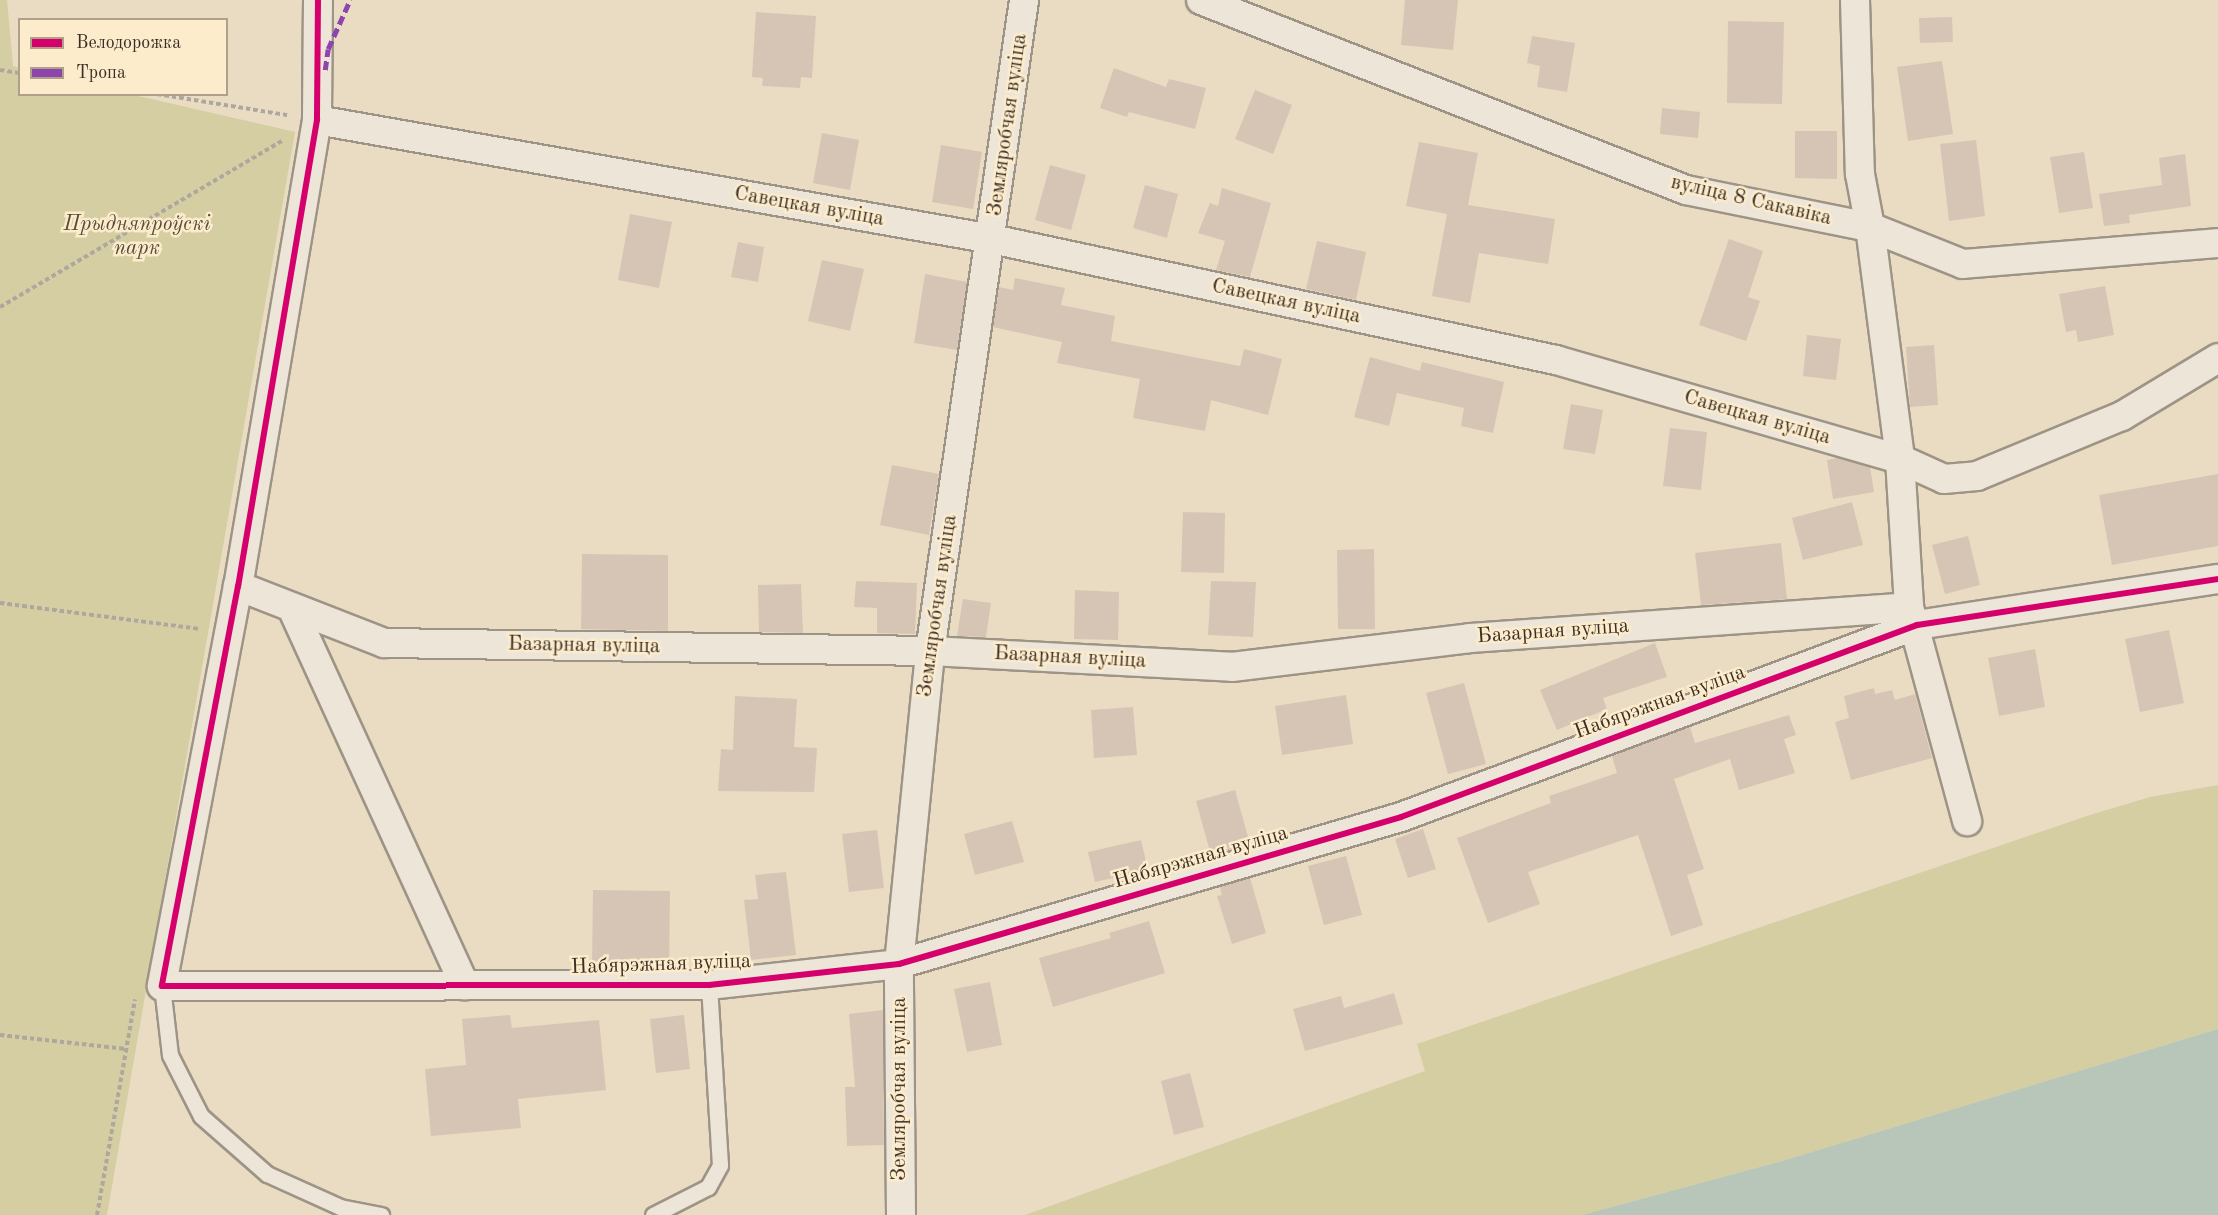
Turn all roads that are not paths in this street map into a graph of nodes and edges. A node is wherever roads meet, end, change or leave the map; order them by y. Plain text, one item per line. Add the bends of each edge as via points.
1 (318, 0) edge
2 (1024, 0) edge
3 (1201, 0) edge
4 (1855, 0) edge
5 (317, 120) junction
6 (1870, 227) junction
7 (993, 239) junction
8 (2218, 243) edge
9 (2218, 358) edge
10 (1900, 459) junction
11 (2218, 579) edge
12 (238, 586) junction
13 (292, 608) junction
14 (1913, 616) junction
15 (930, 651) junction
16 (1967, 821) dead end
17 (899, 964) junction
18 (709, 985) junction
19 (162, 986) junction
20 (465, 986) junction
21 (381, 1215) edge
22 (653, 1215) edge
23 (901, 1215) edge

1 - 5 street
2 - 7 street, Земляробчая вуліца
3 - 6 street, вуліца 8 Сакавіка via 1686,190
4 - 6 street via 1860,174
5 - 7 street, Савецкая вуліца
5 - 12 street
6 - 8 street, вуліца 8 Сакавіка via 1963,264
6 - 10 street
7 - 10 street, Савецкая вуліца via 1556,360
7 - 15 street, Земляробчая вуліца
9 - 10 street, Савецкая вуліца via 2122,416 1977,476 1944,479
10 - 14 street
11 - 14 street, Набярэжная вуліца
12 - 13 street, Базарная вуліца
12 - 19 street
13 - 15 street, Базарная вуліца via 384,644
13 - 20 street
14 - 15 street, Базарная вуліца via 1470,638 1232,667
14 - 16 street
14 - 17 street, Набярэжная вуліца via 1401,817
15 - 17 street, Земляробчая вуліца
17 - 18 street, Набярэжная вуліца
17 - 23 street, Земляробчая вуліца
18 - 20 street, Набярэжная вуліца
18 - 22 lane via 720,1165 708,1187
19 - 20 street, Набярэжная вуліца
19 - 21 lane via 170,1055 201,1116 267,1174 340,1207

